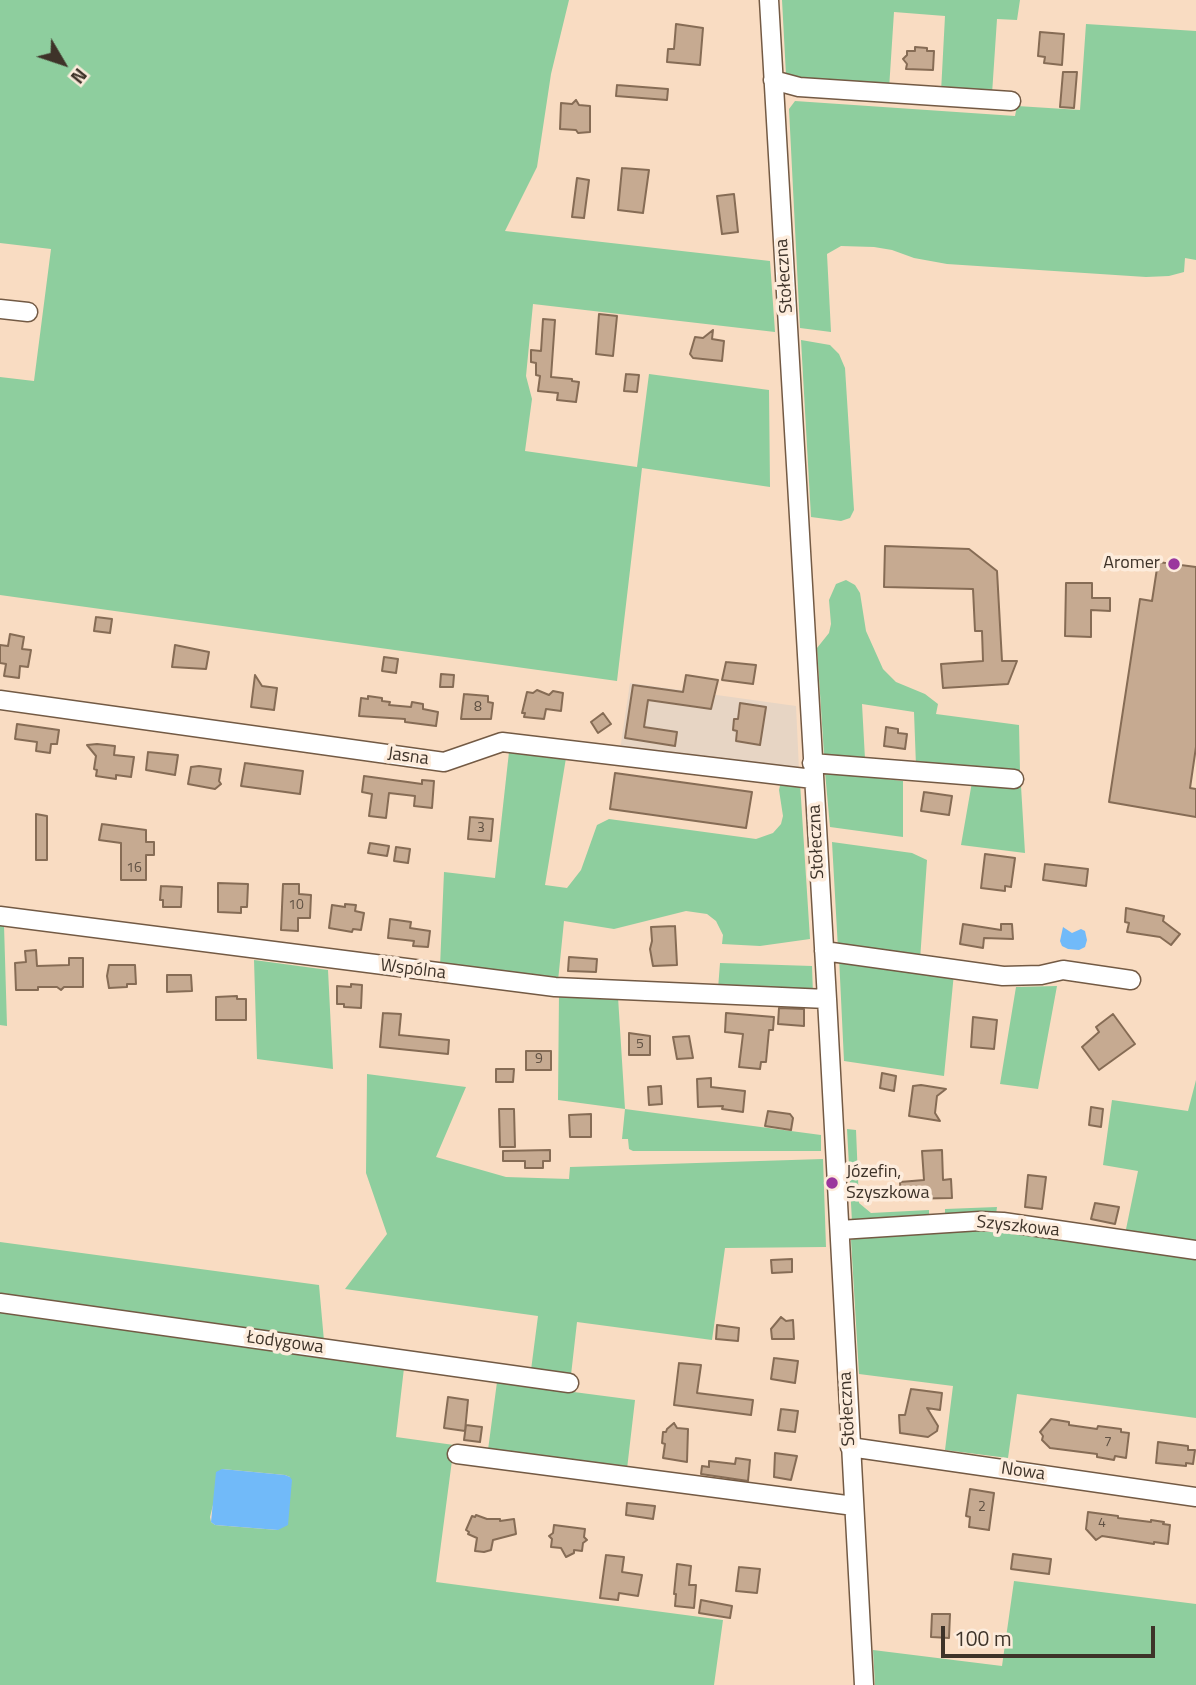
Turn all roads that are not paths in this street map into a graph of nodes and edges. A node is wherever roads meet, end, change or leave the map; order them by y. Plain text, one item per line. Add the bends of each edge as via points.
1 (769, 0) edge
2 (773, 80) junction
3 (1012, 101) dead end
4 (0, 309) edge
5 (29, 312) dead end
6 (0, 700) edge
7 (813, 771) junction
8 (1014, 779) dead end
9 (0, 916) edge
10 (824, 951) junction
11 (1130, 980) dead end
12 (827, 999) junction
13 (840, 1230) junction
14 (1196, 1250) edge
15 (0, 1303) edge
16 (569, 1383) dead end
17 (850, 1447) junction
18 (457, 1454) dead end
19 (1196, 1497) edge
20 (854, 1506) junction
21 (864, 1685) edge

1 - 2 street, Stołeczna
2 - 3 street via 799,87
2 - 7 street, Stołeczna
4 - 5 street
6 - 7 street, Jasna via 444,762 502,742
7 - 8 street, Jasna
7 - 10 street, Stołeczna
9 - 12 street, Wspólna via 555,988
10 - 11 street via 1003,975 1063,970
10 - 12 street, Stołeczna
12 - 13 street, Stołeczna
13 - 14 street, Szyszkowa via 1003,1222
13 - 17 street, Stołeczna
15 - 16 street, Łodygowa
17 - 19 street, Nowa
17 - 20 street, Stołeczna
18 - 20 street
20 - 21 street, Stołeczna

